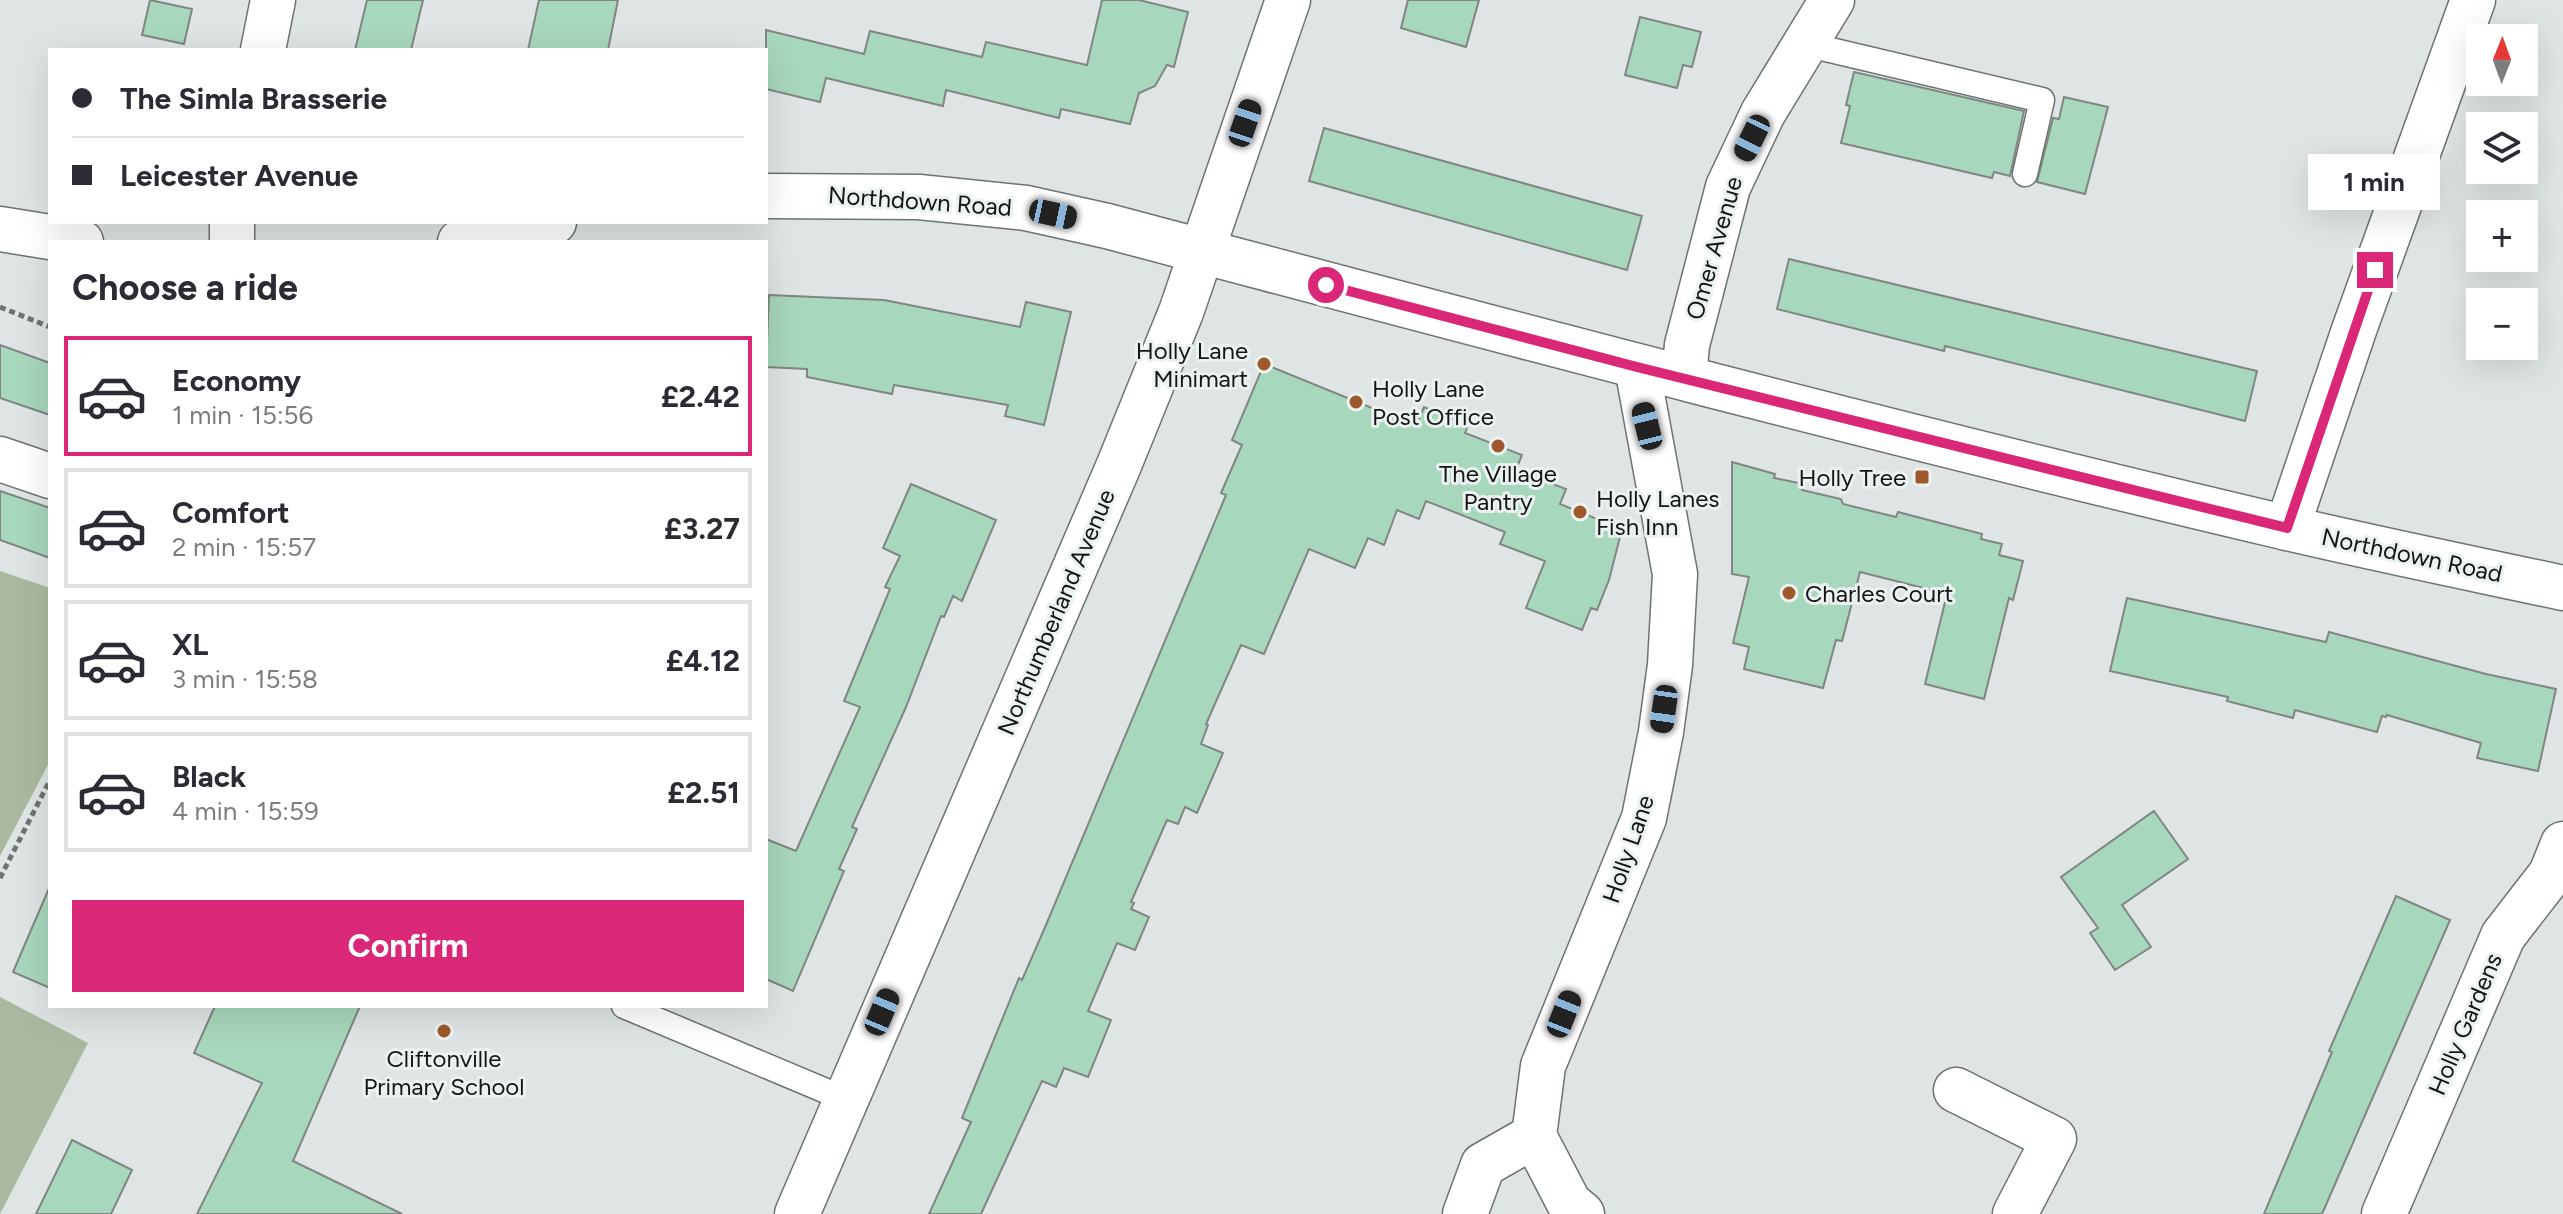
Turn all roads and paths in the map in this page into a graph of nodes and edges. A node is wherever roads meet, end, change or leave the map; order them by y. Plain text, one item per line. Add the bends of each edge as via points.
1 (273, 0) edge
2 (1288, 0) edge
3 (1832, 0) edge
4 (2473, 0) edge
5 (1805, 44) junction
6 (263, 48) edge
7 (2025, 174) dead end
8 (768, 196) edge
9 (545, 224) edge
10 (0, 229) edge
11 (69, 240) edge
12 (469, 240) edge
13 (1201, 251) junction
14 (0, 307) edge
15 (48, 326) edge
16 (1637, 367) junction
17 (1684, 377) junction
18 (0, 459) edge
19 (48, 475) edge
20 (2287, 528) junction
21 (2563, 588) edge
22 (48, 784) edge
23 (2563, 844) edge
24 (0, 878) edge
25 (629, 1008) edge
26 (1956, 1090) dead end
27 (845, 1099) junction
28 (1534, 1136) junction
29 (797, 1214) edge
30 (1465, 1214) edge
31 (1582, 1214) edge
32 (2015, 1214) edge
33 (2384, 1214) edge

1 - 6 street
2 - 13 street, Northumberland Avenue
3 - 5 street, Omer Avenue
4 - 20 street
5 - 7 lane via 2042,100
5 - 17 street, Omer Avenue via 1763,113 1728,187 1687,345
8 - 13 street, Northdown Road via 919,197 1026,208
9 - 12 street
10 - 11 street
13 - 16 street, Northdown Road
13 - 27 street, Northumberland Avenue via 1119,465
14 - 15 path
16 - 17 street, Northdown Road
16 - 28 street, Holly Lane via 1675,574 1670,665 1644,818 1543,1066
17 - 20 street, Northdown Road
18 - 19 street
20 - 21 street, Northdown Road
22 - 24 path
23 - 33 street, Holly Gardens via 2551,874 2503,936
25 - 27 lane
26 - 32 street via 2054,1139
27 - 29 street, Northumberland Avenue
28 - 30 street via 1483,1165
28 - 31 street via 1569,1203

